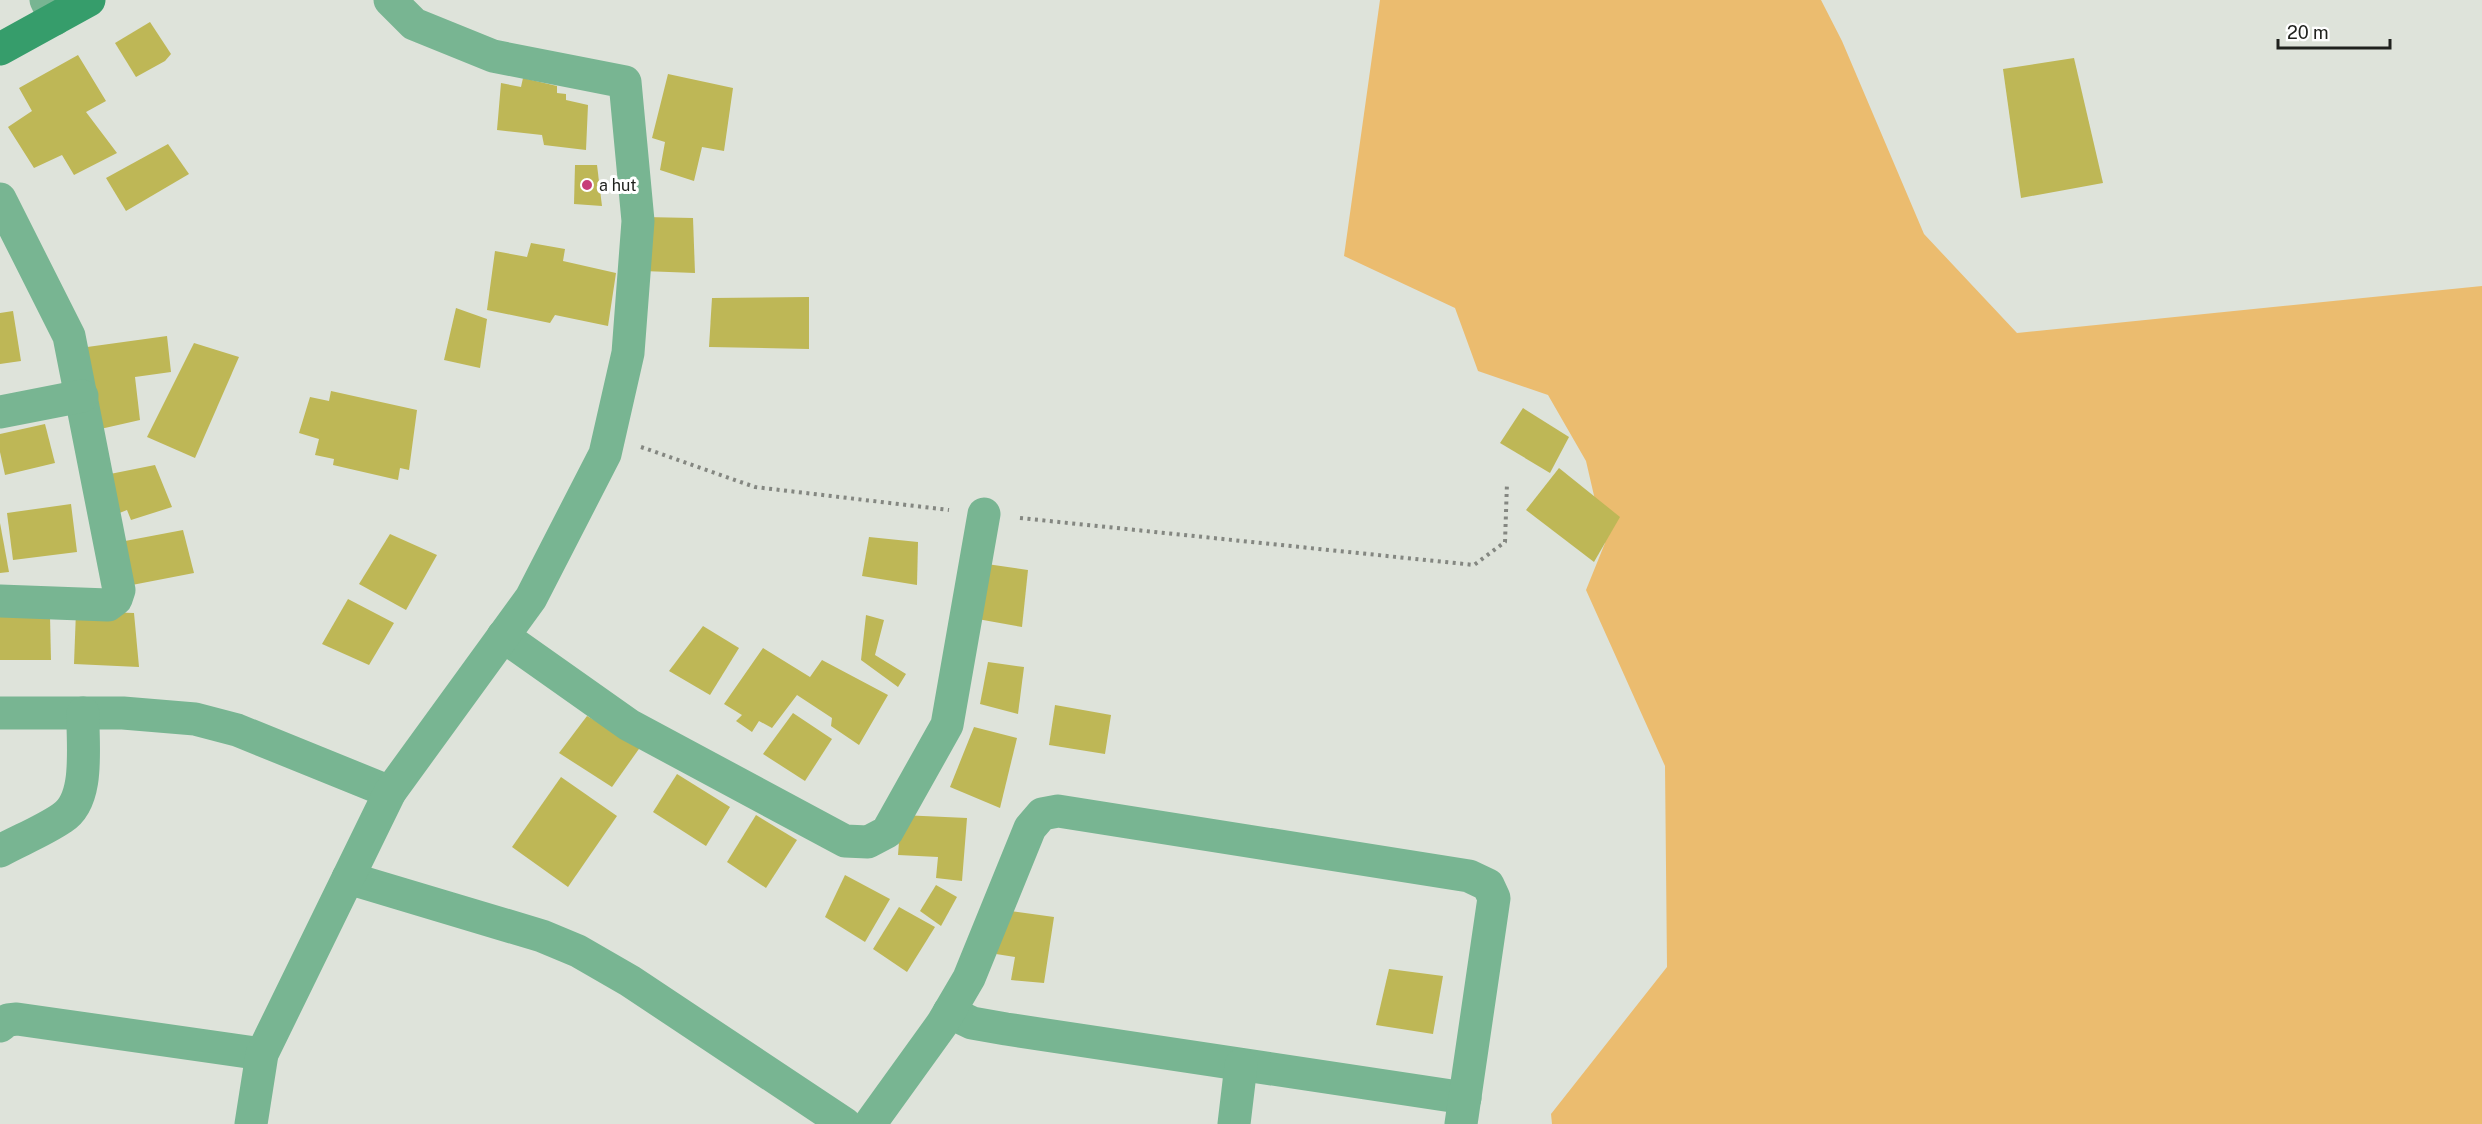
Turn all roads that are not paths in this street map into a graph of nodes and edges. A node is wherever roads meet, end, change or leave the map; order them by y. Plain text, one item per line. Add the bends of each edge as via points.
1 (89, 0) edge
2 (390, 0) edge
3 (51, 9) edge
4 (0, 49) edge
5 (0, 199) edge
6 (82, 396) junction
7 (0, 412) edge
8 (984, 514) road end
9 (0, 601) edge
10 (503, 636) junction
11 (83, 712) junction
12 (0, 713) edge
13 (390, 792) junction
14 (0, 851) edge
15 (348, 878) junction
16 (949, 1012) junction
17 (0, 1026) edge
18 (262, 1054) junction
19 (1240, 1065) junction
20 (1463, 1111) edge
21 (251, 1124) edge
22 (845, 1124) edge
23 (870, 1124) edge
24 (1234, 1124) edge

1 - 3 main road
2 - 10 street via 414,24 493,56 625,82 638,221 628,353 605,454 531,598
3 - 4 main road
5 - 6 street via 69,336
6 - 7 street
6 - 9 street via 119,590 116,599 108,604
8 - 10 street via 947,725 887,832 868,842 845,841 629,725
10 - 13 street
11 - 12 street
11 - 13 street via 206,721
11 - 14 street via 81,793 74,807 64,818
13 - 15 street
15 - 18 street
15 - 22 street via 542,936 578,951 630,981
16 - 19 street via 972,1023
16 - 20 street via 969,978 1030,828 1042,814 1058,811 1469,876 1488,885 1494,898
16 - 23 street
17 - 18 street via 17,1019
18 - 21 street
19 - 20 street
19 - 24 street

